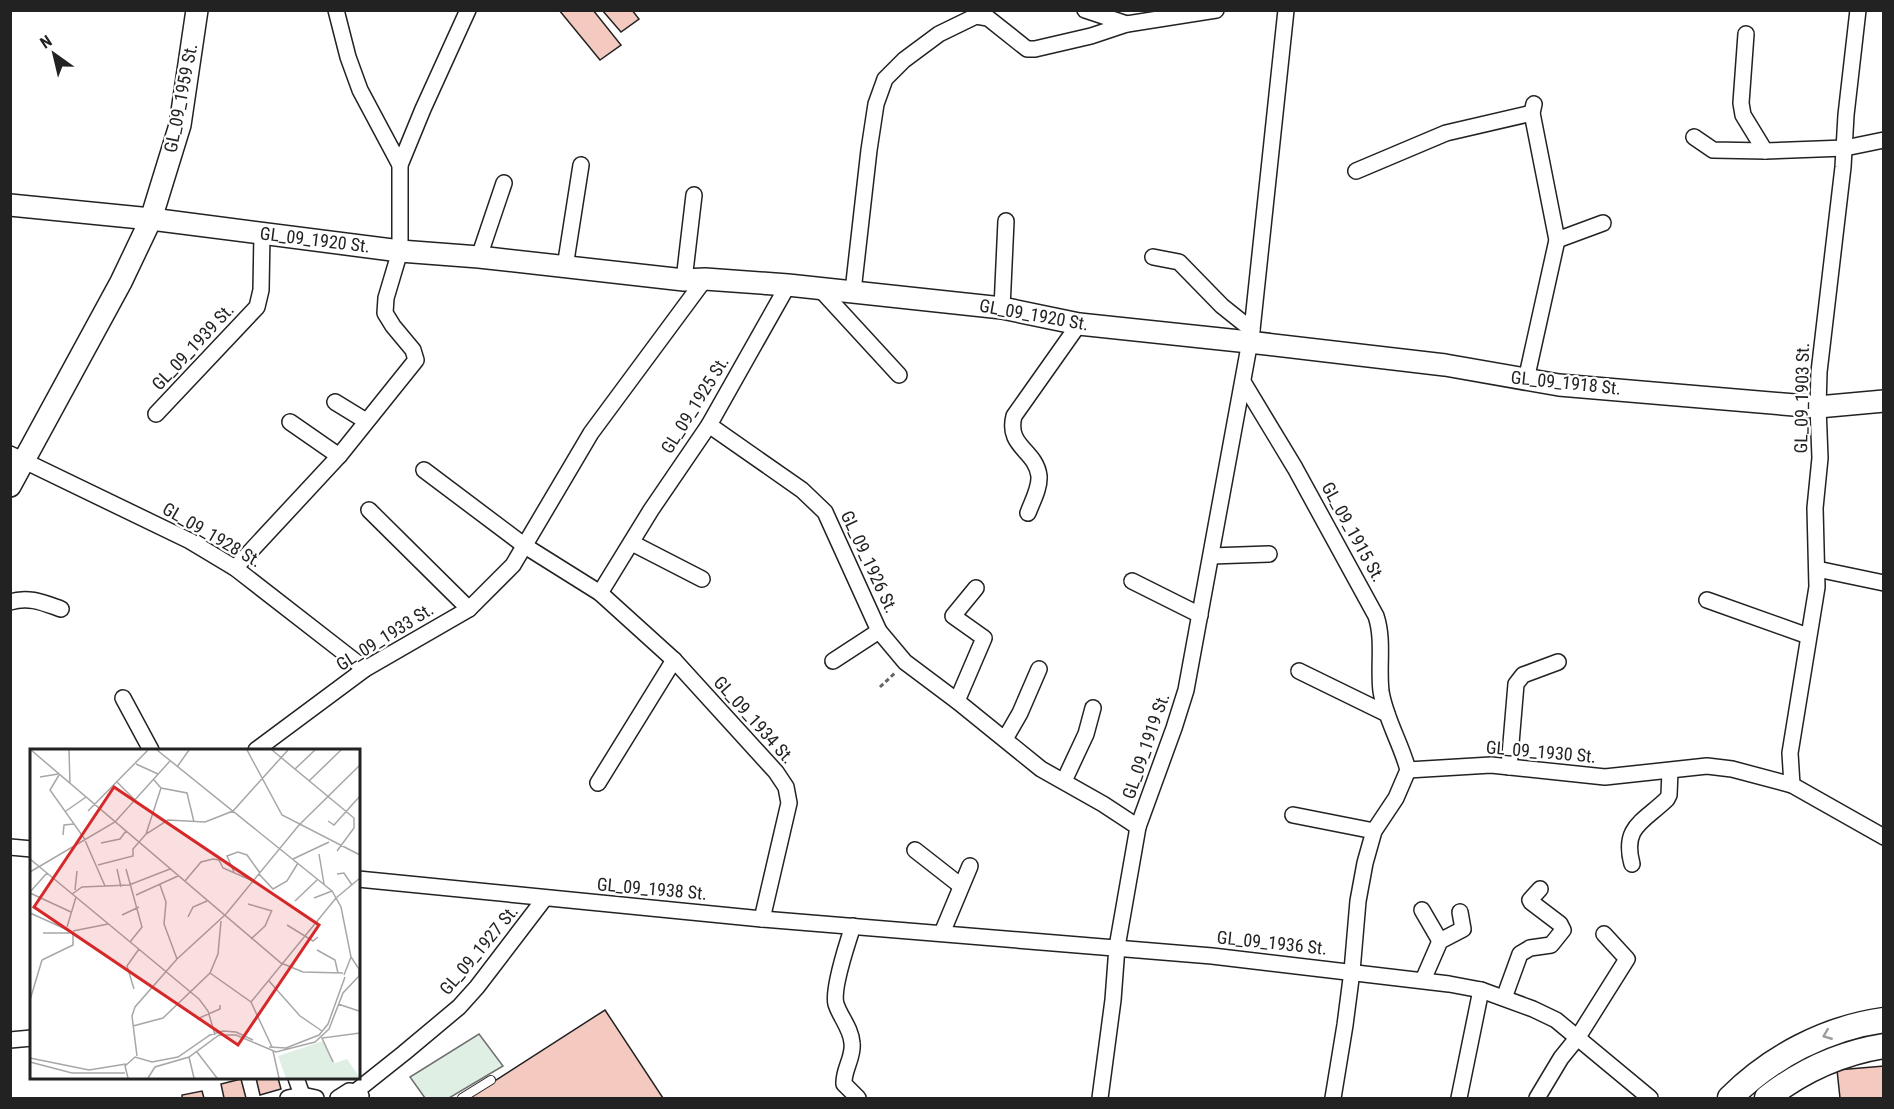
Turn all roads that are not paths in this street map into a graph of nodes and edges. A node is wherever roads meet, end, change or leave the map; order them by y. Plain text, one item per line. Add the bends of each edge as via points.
1 (197, 10) edge
2 (336, 10) edge
3 (468, 10) edge
4 (1085, 10) edge
5 (1216, 10) edge
6 (1286, 10) edge
7 (1858, 10) edge
8 (1127, 24) junction
9 (1746, 34) dead end
10 (1694, 137) dead end
11 (1884, 140) edge
12 (1845, 148) junction
13 (1765, 151) junction
14 (400, 165) junction
15 (581, 165) dead end
16 (1356, 171) dead end
17 (504, 183) dead end
18 (694, 195) dead end
19 (10, 205) edge
20 (151, 219) junction
21 (1006, 221) dead end
22 (1602, 223) dead end
23 (262, 234) junction
24 (1557, 240) junction
25 (400, 251) junction
26 (479, 257) junction
27 (1153, 257) dead end
28 (565, 267) junction
29 (705, 279) junction
30 (684, 280) junction
31 (788, 285) junction
32 (819, 288) junction
33 (853, 291) junction
34 (1002, 308) junction
35 (1079, 324) junction
36 (1251, 336) junction
37 (899, 375) dead end
38 (1526, 380) junction
39 (1243, 382) junction
40 (1884, 401) edge
41 (335, 402) dead end
42 (1818, 407) junction
43 (156, 414) dead end
44 (290, 422) dead end
45 (366, 422) junction
46 (709, 425) junction
47 (339, 456) junction
48 (17, 457) edge
49 (424, 470) dead end
50 (10, 486) edge
51 (369, 510) dead end
52 (1029, 513) dead end
53 (632, 543) junction
54 (525, 546) junction
55 (1269, 554) dead end
56 (1211, 556) junction
57 (235, 567) junction
58 (1817, 569) junction
59 (702, 579) dead end
60 (1132, 580) dead end
61 (1884, 583) edge
62 (976, 588) dead end
63 (600, 593) junction
64 (1707, 600) dead end
65 (10, 602) edge
66 (61, 609) dead end
67 (469, 609) junction
68 (1200, 615) junction
69 (879, 631) junction
70 (1808, 636) junction
71 (674, 660) junction
72 (833, 661) dead end
73 (1558, 662) dead end
74 (365, 669) junction
75 (1039, 669) dead end
76 (1299, 671) dead end
77 (123, 698) dead end
78 (957, 701) junction
79 (1093, 708) dead end
80 (1387, 714) junction
81 (1005, 739) junction
82 (150, 749) edge
83 (257, 749) edge
84 (1509, 767) junction
85 (1408, 770) junction
86 (1670, 771) junction
87 (1064, 781) junction
88 (598, 783) dead end
89 (1792, 785) junction
90 (1293, 815) dead end
91 (1138, 827) junction
92 (1374, 831) junction
93 (1884, 837) edge
94 (10, 847) edge
95 (30, 849) edge
96 (915, 850) dead end
97 (1632, 864) dead end
98 (970, 866) dead end
99 (360, 879) edge
100 (962, 886) junction
101 (1540, 889) dead end
102 (545, 898) junction
103 (1422, 910) dead end
104 (1460, 912) dead end
105 (762, 919) junction
106 (853, 926) junction
107 (942, 933) junction
108 (1604, 934) dead end
109 (1440, 941) junction
110 (1117, 947) junction
111 (1352, 971) junction
112 (1423, 980) junction
113 (1481, 990) junction
114 (1504, 998) junction
115 (1884, 1020) edge
116 (1578, 1037) junction
117 (30, 1038) edge
118 (10, 1040) edge
119 (1884, 1046) edge
120 (297, 1079) edge
121 (491, 1080) dead end
122 (359, 1095) edge
123 (302, 1097) edge
124 (338, 1098) edge
125 (462, 1098) edge
126 (858, 1098) edge
127 (1100, 1098) edge
128 (1333, 1098) edge
129 (1459, 1098) edge
130 (1537, 1098) edge
131 (1650, 1098) edge
132 (1730, 1098) edge
133 (1767, 1098) edge

1 - 20 main road, GL_09_1959 St. via 180,125
2 - 14 street via 360,90
3 - 14 street
4 - 8 street
5 - 8 street
6 - 36 street, GL_09_1919 St.
7 - 12 street, GL_09_1903 St.
8 - 33 street via 1027,49 987,18 976,16 939,34 885,78 868,150
9 - 13 street via 1741,103 1747,123
10 - 13 street via 1713,150
11 - 12 street
12 - 13 street
12 - 42 street, GL_09_1903 St.
14 - 25 street
15 - 28 street
16 - 24 street via 1446,133 1533,109
17 - 26 street
18 - 30 street
19 - 20 main road, GL_09_1920 St.
20 - 23 main road, GL_09_1920 St.
20 - 48 main road, GL_09_1959 St. via 121,282
21 - 34 street
22 - 24 street
23 - 25 main road, GL_09_1920 St.
23 - 43 street, GL_09_1939 St. via 257,307
24 - 38 street
25 - 26 main road, GL_09_1920 St.
25 - 45 street via 385,313 413,350 416,360
26 - 28 main road, GL_09_1920 St.
27 - 36 street via 1179,262
28 - 30 main road, GL_09_1920 St.
29 - 30 main road, GL_09_1920 St.
29 - 31 main road, GL_09_1920 St.
29 - 54 street, GL_09_1933 St. via 591,433
31 - 32 main road, GL_09_1920 St.
31 - 46 street, GL_09_1925 St.
32 - 33 main road, GL_09_1920 St.
32 - 37 street
33 - 34 main road, GL_09_1920 St.
34 - 35 main road, GL_09_1920 St.
35 - 36 main road, GL_09_1920 St.
35 - 52 street via 1014,416 1013,435 1039,474
36 - 38 main road, GL_09_1918 St.
36 - 39 street, GL_09_1919 St.
38 - 42 main road, GL_09_1918 St.
39 - 56 street, GL_09_1919 St.
39 - 80 street, GL_09_1915 St. via 1376,616 1381,692
40 - 42 main road, GL_09_1918 St.
41 - 45 street
42 - 58 street, GL_09_1903 St.
44 - 47 street
45 - 47 street
46 - 53 street, GL_09_1925 St.
46 - 69 street, GL_09_1926 St. via 802,490 825,513
47 - 57 street
48 - 50 main road, GL_09_1959 St.
48 - 57 street, GL_09_1928 St.
49 - 54 street
51 - 67 street
53 - 59 street
53 - 63 street, GL_09_1925 St.
54 - 63 street, GL_09_1934 St.
54 - 67 street, GL_09_1933 St. via 513,565
55 - 56 street
56 - 68 street, GL_09_1919 St.
57 - 74 street, GL_09_1928 St.
58 - 61 street
58 - 70 street, GL_09_1903 St. via 1816,606
60 - 68 street
62 - 78 street via 952,616 984,638
63 - 71 street, GL_09_1934 St.
64 - 70 street
65 - 66 street via 31,599
67 - 74 street, GL_09_1933 St.
68 - 91 street, GL_09_1919 St. via 1182,705
69 - 72 street
69 - 78 street, GL_09_1926 St. via 905,662
70 - 89 street, GL_09_1903 St. via 1790,753
71 - 88 street
71 - 105 street, GL_09_1934 St. via 786,787 789,803
73 - 84 street via 1523,675 1516,684
74 - 83 street, GL_09_1933 St.
75 - 81 street
76 - 80 street
77 - 82 street
78 - 81 street, GL_09_1926 St.
79 - 87 street via 1078,754
80 - 85 street, GL_09_1915 St.
81 - 87 street, GL_09_1926 St. via 1041,769
84 - 85 street, GL_09_1930 St.
84 - 86 street, GL_09_1930 St. via 1605,777
85 - 92 street via 1396,798
86 - 89 street, GL_09_1930 St. via 1707,766
86 - 97 street via 1667,800 1632,831
87 - 91 street, GL_09_1926 St.
89 - 93 street, GL_09_1930 St.
90 - 92 street
91 - 110 street, GL_09_1919 St.
92 - 111 street via 1358,901
94 - 95 street
96 - 100 street
98 - 100 street
99 - 102 street, GL_09_1938 St.
100 - 107 street
101 - 114 street via 1531,902 1563,930 1551,945 1520,954
102 - 105 street, GL_09_1938 St.
102 - 122 street, GL_09_1927 St. via 477,987
103 - 109 street
104 - 109 street via 1463,929
105 - 106 street, GL_09_1938 St.
106 - 107 street, GL_09_1938 St.
106 - 126 street via 842,959 836,1003 853,1049 844,1084
107 - 110 street, GL_09_1938 St.
108 - 116 street via 1627,959
109 - 112 street
110 - 111 street, GL_09_1936 St.
110 - 127 street, GL_09_1919 St.
111 - 112 street, GL_09_1936 St.
111 - 128 street
112 - 113 street, GL_09_1936 St.
113 - 114 street, GL_09_1936 St.
113 - 129 street
114 - 116 street, GL_09_1936 St. via 1556,1020
115 -> 132 main road via 1826,1034 1769,1066
116 - 130 street
116 - 131 street, GL_09_1936 St.
117 - 118 street
119 - 133 main road via 1838,1058 1791,1081
120 - 123 street
121 - 125 lane
122 - 124 street, GL_09_1927 St. via 343,1093

